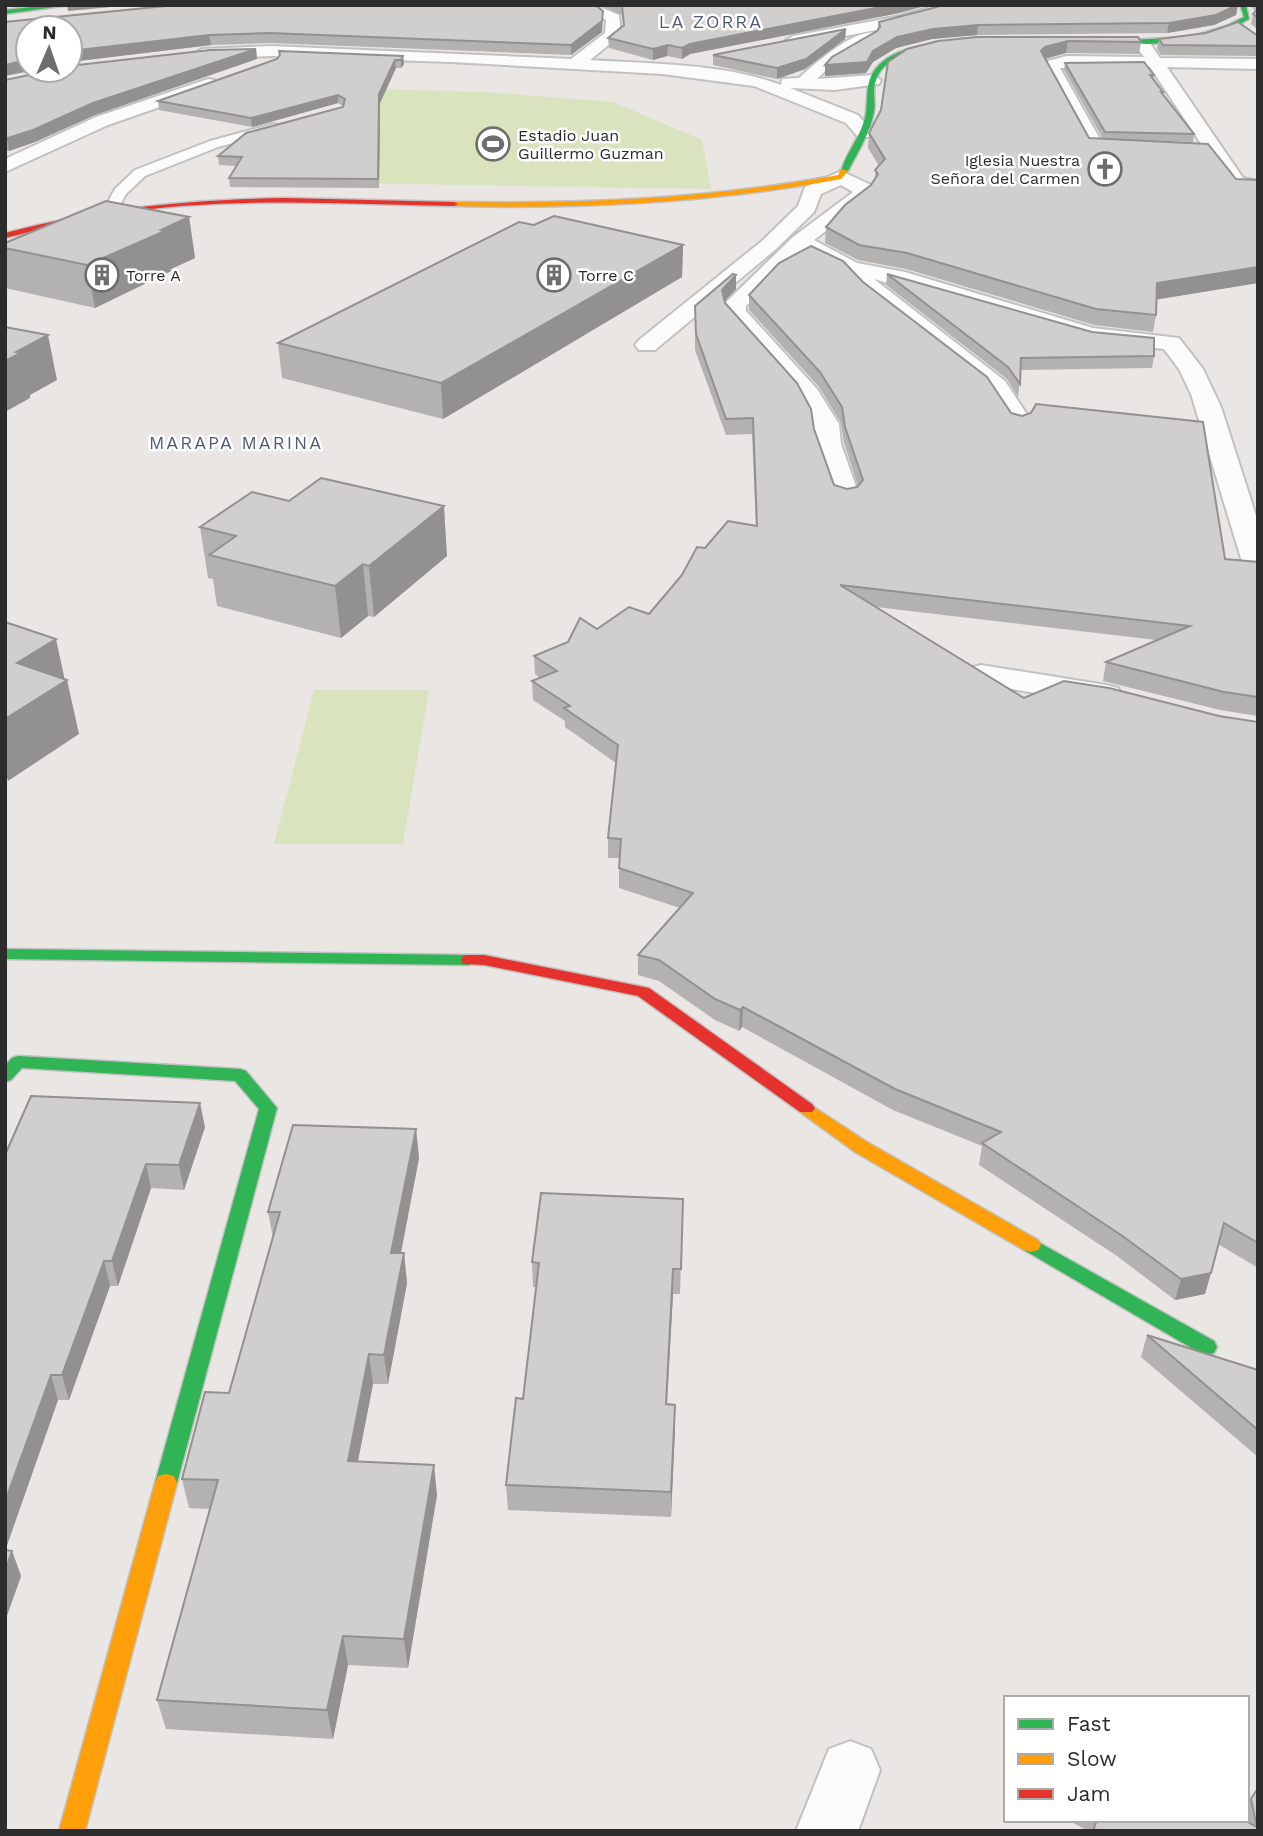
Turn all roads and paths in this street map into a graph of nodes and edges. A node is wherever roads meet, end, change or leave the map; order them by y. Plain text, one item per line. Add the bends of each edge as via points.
1 (955, 5) edge
2 (600, 11) edge
3 (70, 12) edge
4 (1245, 15) edge
5 (902, 20) junction
6 (8, 21) edge
7 (965, 42) edge
8 (1076, 42) edge
9 (1142, 43) junction
10 (780, 44) edge
11 (299, 52) junction
12 (184, 56) edge
13 (715, 57) edge
14 (1155, 63) junction
15 (576, 64) junction
16 (1258, 64) edge
17 (252, 69) edge
18 (662, 69) junction
19 (229, 77) edge
20 (873, 80) junction
21 (758, 82) junction
22 (803, 83) junction
23 (289, 124) edge
24 (864, 133) junction
25 (1160, 149) edge
26 (1186, 150) edge
27 (1212, 151) junction
28 (5, 166) edge
29 (841, 177) junction
30 (1258, 187) edge
31 (111, 209) junction
32 (5, 236) edge
33 (800, 242) junction
34 (851, 268) junction
35 (648, 345) dead end
36 (1019, 422) edge
37 (845, 495) edge
38 (1258, 565) edge
39 (981, 675) edge
40 (1133, 700) edge
41 (5, 954) edge
42 (5, 1076) edge
43 (1208, 1347) dead end
44 (850, 1770) dead end
45 (72, 1831) edge
46 (827, 1831) edge

1 - 5 street
2 - 15 street via 614,18 613,34
3 - 6 street
4 - 9 street via 1199,36
5 - 10 street
5 - 22 street via 824,63
7 - 20 street via 898,57 883,65
8 - 9 street
9 - 14 street
11 - 12 street
11 - 15 street
11 - 17 street
13 - 18 street
14 - 16 street
14 - 25 street via 1067,61 1050,65 1096,147
14 - 27 street
15 - 18 street
18 - 21 street
19 - 28 street via 102,121
20 - 22 street
20 - 24 street via 873,104
21 - 22 street
21 - 24 street via 852,119
23 - 31 lane via 214,144 140,173 120,192
24 - 29 street
26 - 27 street
27 - 30 street via 1236,182
29 - 31 street via 743,197 638,205 226,202
29 - 33 street via 864,189 861,195
29 - 35 street via 812,191 807,208 769,245
31 - 32 street
33 - 34 street
33 - 37 street via 735,304 735,312 808,394 826,425
34 - 36 street via 872,290 996,386
34 - 38 street via 897,277 1091,335 1171,343 1195,376 1212,411
39 - 40 street
41 - 43 street via 484,960 643,992 861,1147
42 - 45 street via 18,1062 240,1075 268,1108
44 - 46 street

